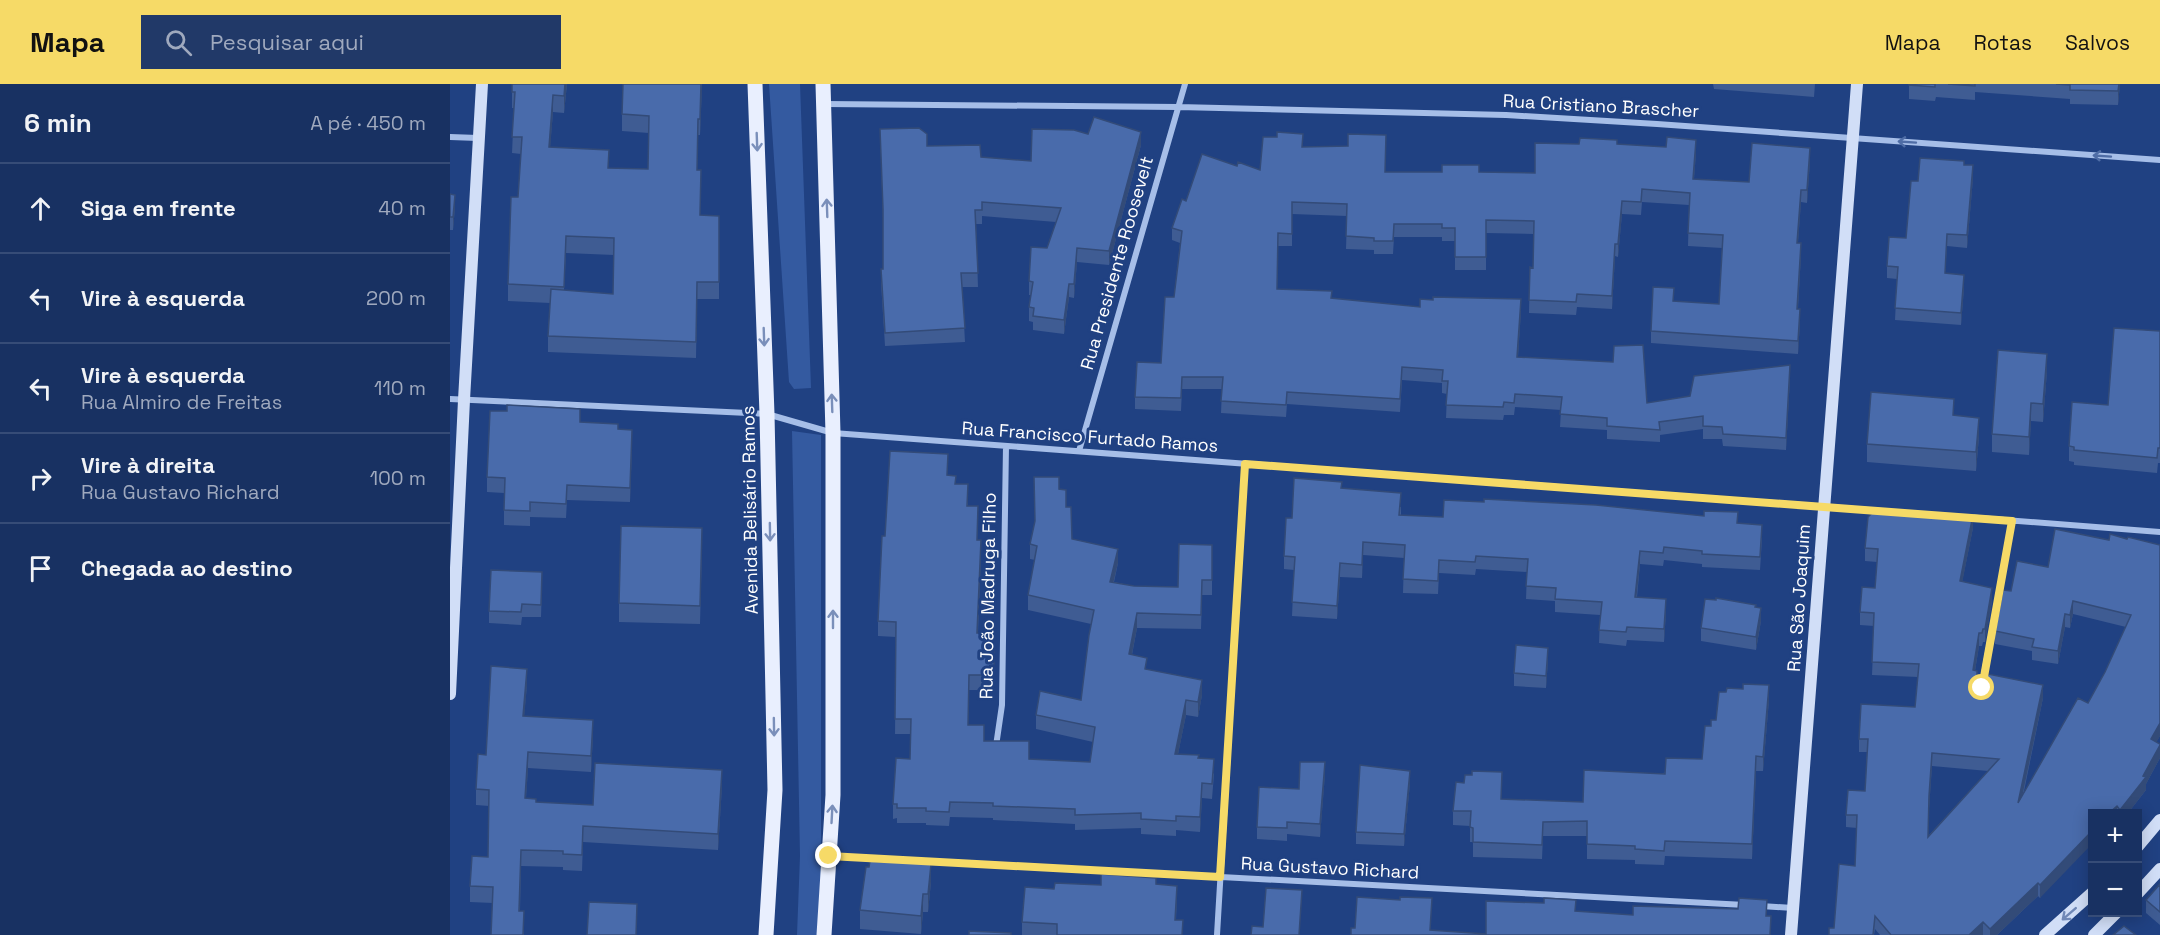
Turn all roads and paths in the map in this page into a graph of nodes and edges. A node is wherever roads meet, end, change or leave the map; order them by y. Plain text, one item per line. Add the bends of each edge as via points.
1 (482, 84) edge
2 (755, 84) edge
3 (823, 84) edge
4 (1185, 84) edge
5 (1857, 84) edge
6 (824, 104) junction
7 (1179, 107) junction
8 (450, 137) edge
9 (479, 138) junction
10 (1853, 138) junction
11 (2160, 160) edge
12 (450, 399) edge
13 (464, 400) junction
14 (767, 414) junction
15 (833, 434) junction
16 (1006, 446) junction
17 (1078, 451) junction
18 (1245, 464) junction
19 (1824, 507) junction
20 (1883, 511) edge
21 (1953, 516) edge
22 (2012, 521) junction
23 (2160, 532) edge
24 (451, 642) edge
25 (1982, 688) edge
26 (450, 694) edge
27 (996, 746) edge
28 (2160, 820) edge
29 (2142, 841) edge
30 (829, 856) junction
31 (2160, 869) edge
32 (1220, 877) junction
33 (2142, 889) edge
34 (2088, 896) edge
35 (1793, 908) junction
36 (2112, 917) edge
37 (766, 935) edge
38 (824, 935) edge
39 (1217, 935) edge
40 (1791, 935) edge
41 (2045, 935) edge
42 (2094, 935) edge

1 - 9 street
2 -> 14 main road, Avenida Belisário Ramos
3 - 6 main road
4 - 7 street, Rua Presidente Roosevelt
5 - 10 street, Rua São Joaquim
6 - 7 street, Rua Cristiano Brascher
15 -> 6 main road
7 - 10 street, Rua Cristiano Brascher via 1506,115
7 - 17 street, Rua Presidente Roosevelt
8 - 9 street
9 - 13 street
11 -> 10 street, Rua Cristiano Brascher
10 - 19 street, Rua São Joaquim
12 - 13 street, Rua Francisco Furtado Ramos
13 - 14 street, Rua Francisco Furtado Ramos
13 - 24 street
14 - 15 street, Rua Francisco Furtado Ramos
14 -> 37 main road, Avenida Belisário Ramos via 775,790
15 - 16 street, Rua Francisco Furtado Ramos
30 -> 15 main road via 833,795
16 - 17 street, Rua Francisco Furtado Ramos
16 - 27 street, Rua João Madruga Filho via 1002,705
17 - 18 street, Rua Francisco Furtado Ramos
18 - 19 street, Rua Francisco Furtado Ramos
18 - 32 street
19 - 20 street, Rua Francisco Furtado Ramos
19 - 35 street, Rua São Joaquim
21 - 22 street
22 - 23 street
22 - 25 street
24 - 26 street
28 - 29 street
30 - 32 street, Rua Gustavo Richard
30 - 38 main road
31 - 33 street
32 - 35 street, Rua Gustavo Richard
32 - 39 street
34 -> 41 street
35 - 40 street, Rua São Joaquim
36 - 42 street

